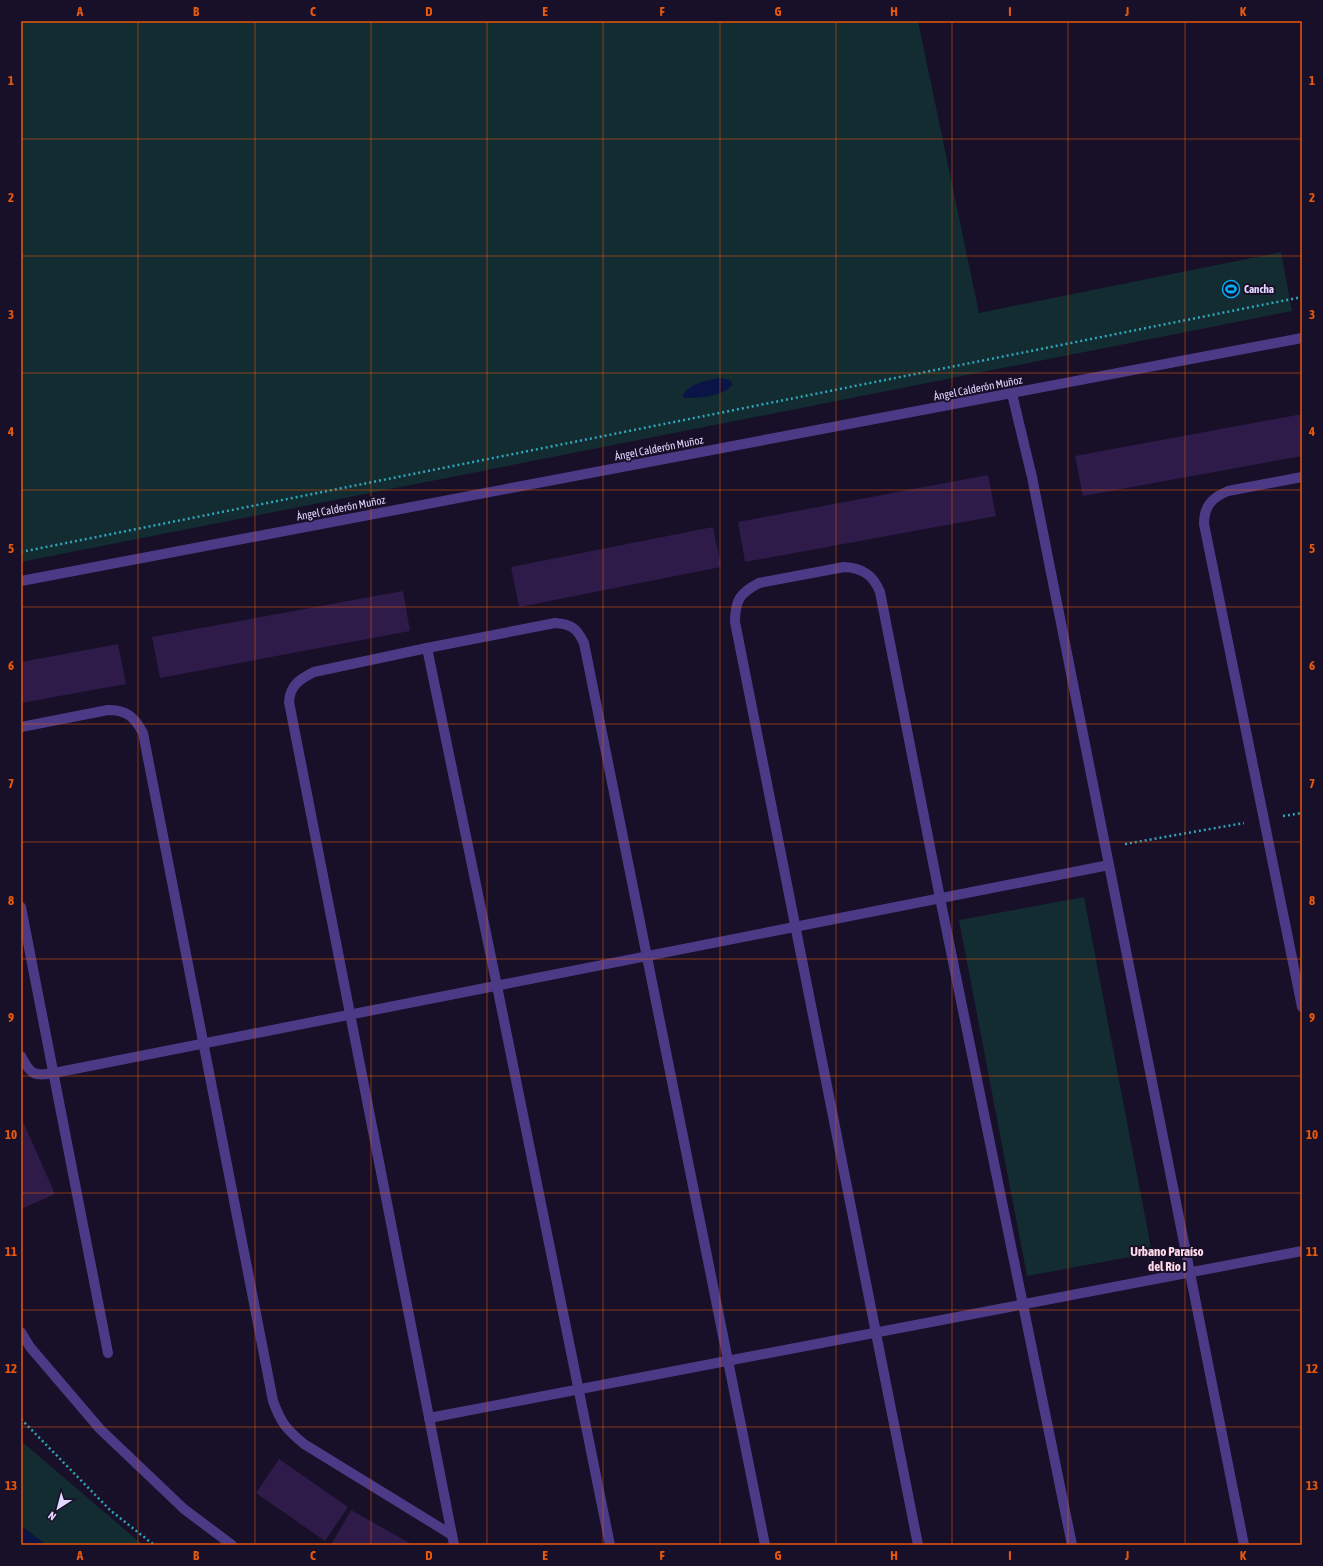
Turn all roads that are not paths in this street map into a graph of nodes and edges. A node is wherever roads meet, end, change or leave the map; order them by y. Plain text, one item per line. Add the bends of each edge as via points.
1 (1302, 338) edge
2 (1012, 394) junction
3 (1302, 477) edge
4 (21, 581) edge
5 (427, 648) junction
6 (21, 728) edge
7 (1109, 865) junction
8 (940, 898) junction
9 (21, 907) edge
10 (796, 927) junction
11 (25, 946) edge
12 (646, 956) junction
13 (497, 986) junction
14 (1302, 1007) edge
15 (349, 1015) junction
16 (203, 1044) junction
17 (21, 1056) edge
18 (54, 1073) junction
19 (1302, 1251) edge
20 (1190, 1272) junction
21 (1023, 1304) junction
22 (21, 1332) edge
23 (876, 1332) junction
24 (108, 1353) dead end
25 (728, 1361) junction
26 (578, 1390) junction
27 (430, 1418) junction
28 (453, 1540) edge
29 (232, 1545) edge
30 (610, 1545) edge
31 (765, 1545) edge
32 (918, 1545) edge
33 (1072, 1545) edge
34 (1244, 1545) edge

1 - 2 street, Ángel Calderón Muñoz
2 - 4 street, Ángel Calderón Muñoz
2 - 7 street via 1032,477
3 - 14 street via 1217,495 1204,514
5 - 12 street via 555,623 574,627 580,634 584,643
5 - 13 street
5 - 15 street via 314,672 295,684 290,693 289,702
6 - 16 street via 108,710 118,710 130,715 138,723 143,733
7 - 8 street
7 - 20 street
8 - 10 street
8 - 10 street via 880,592 875,581 865,572 844,567 759,583 740,597 735,608 735,622
8 - 21 street
9 - 11 street
10 - 12 street
10 - 23 street
11 - 18 street
12 - 13 street
12 - 25 street
13 - 15 street
13 - 26 street
15 - 16 street
15 - 27 street
16 - 18 street
16 - 28 street via 273,1401 279,1418 304,1444
17 - 18 street via 30,1071 36,1075
18 - 24 street
19 - 20 street
20 - 21 street
20 - 34 street
21 - 23 street
21 - 33 street
22 - 29 street via 100,1429 184,1509
23 - 25 street
23 - 32 street
25 - 26 street
25 - 31 street
26 - 27 street
26 - 30 street
27 - 28 street

